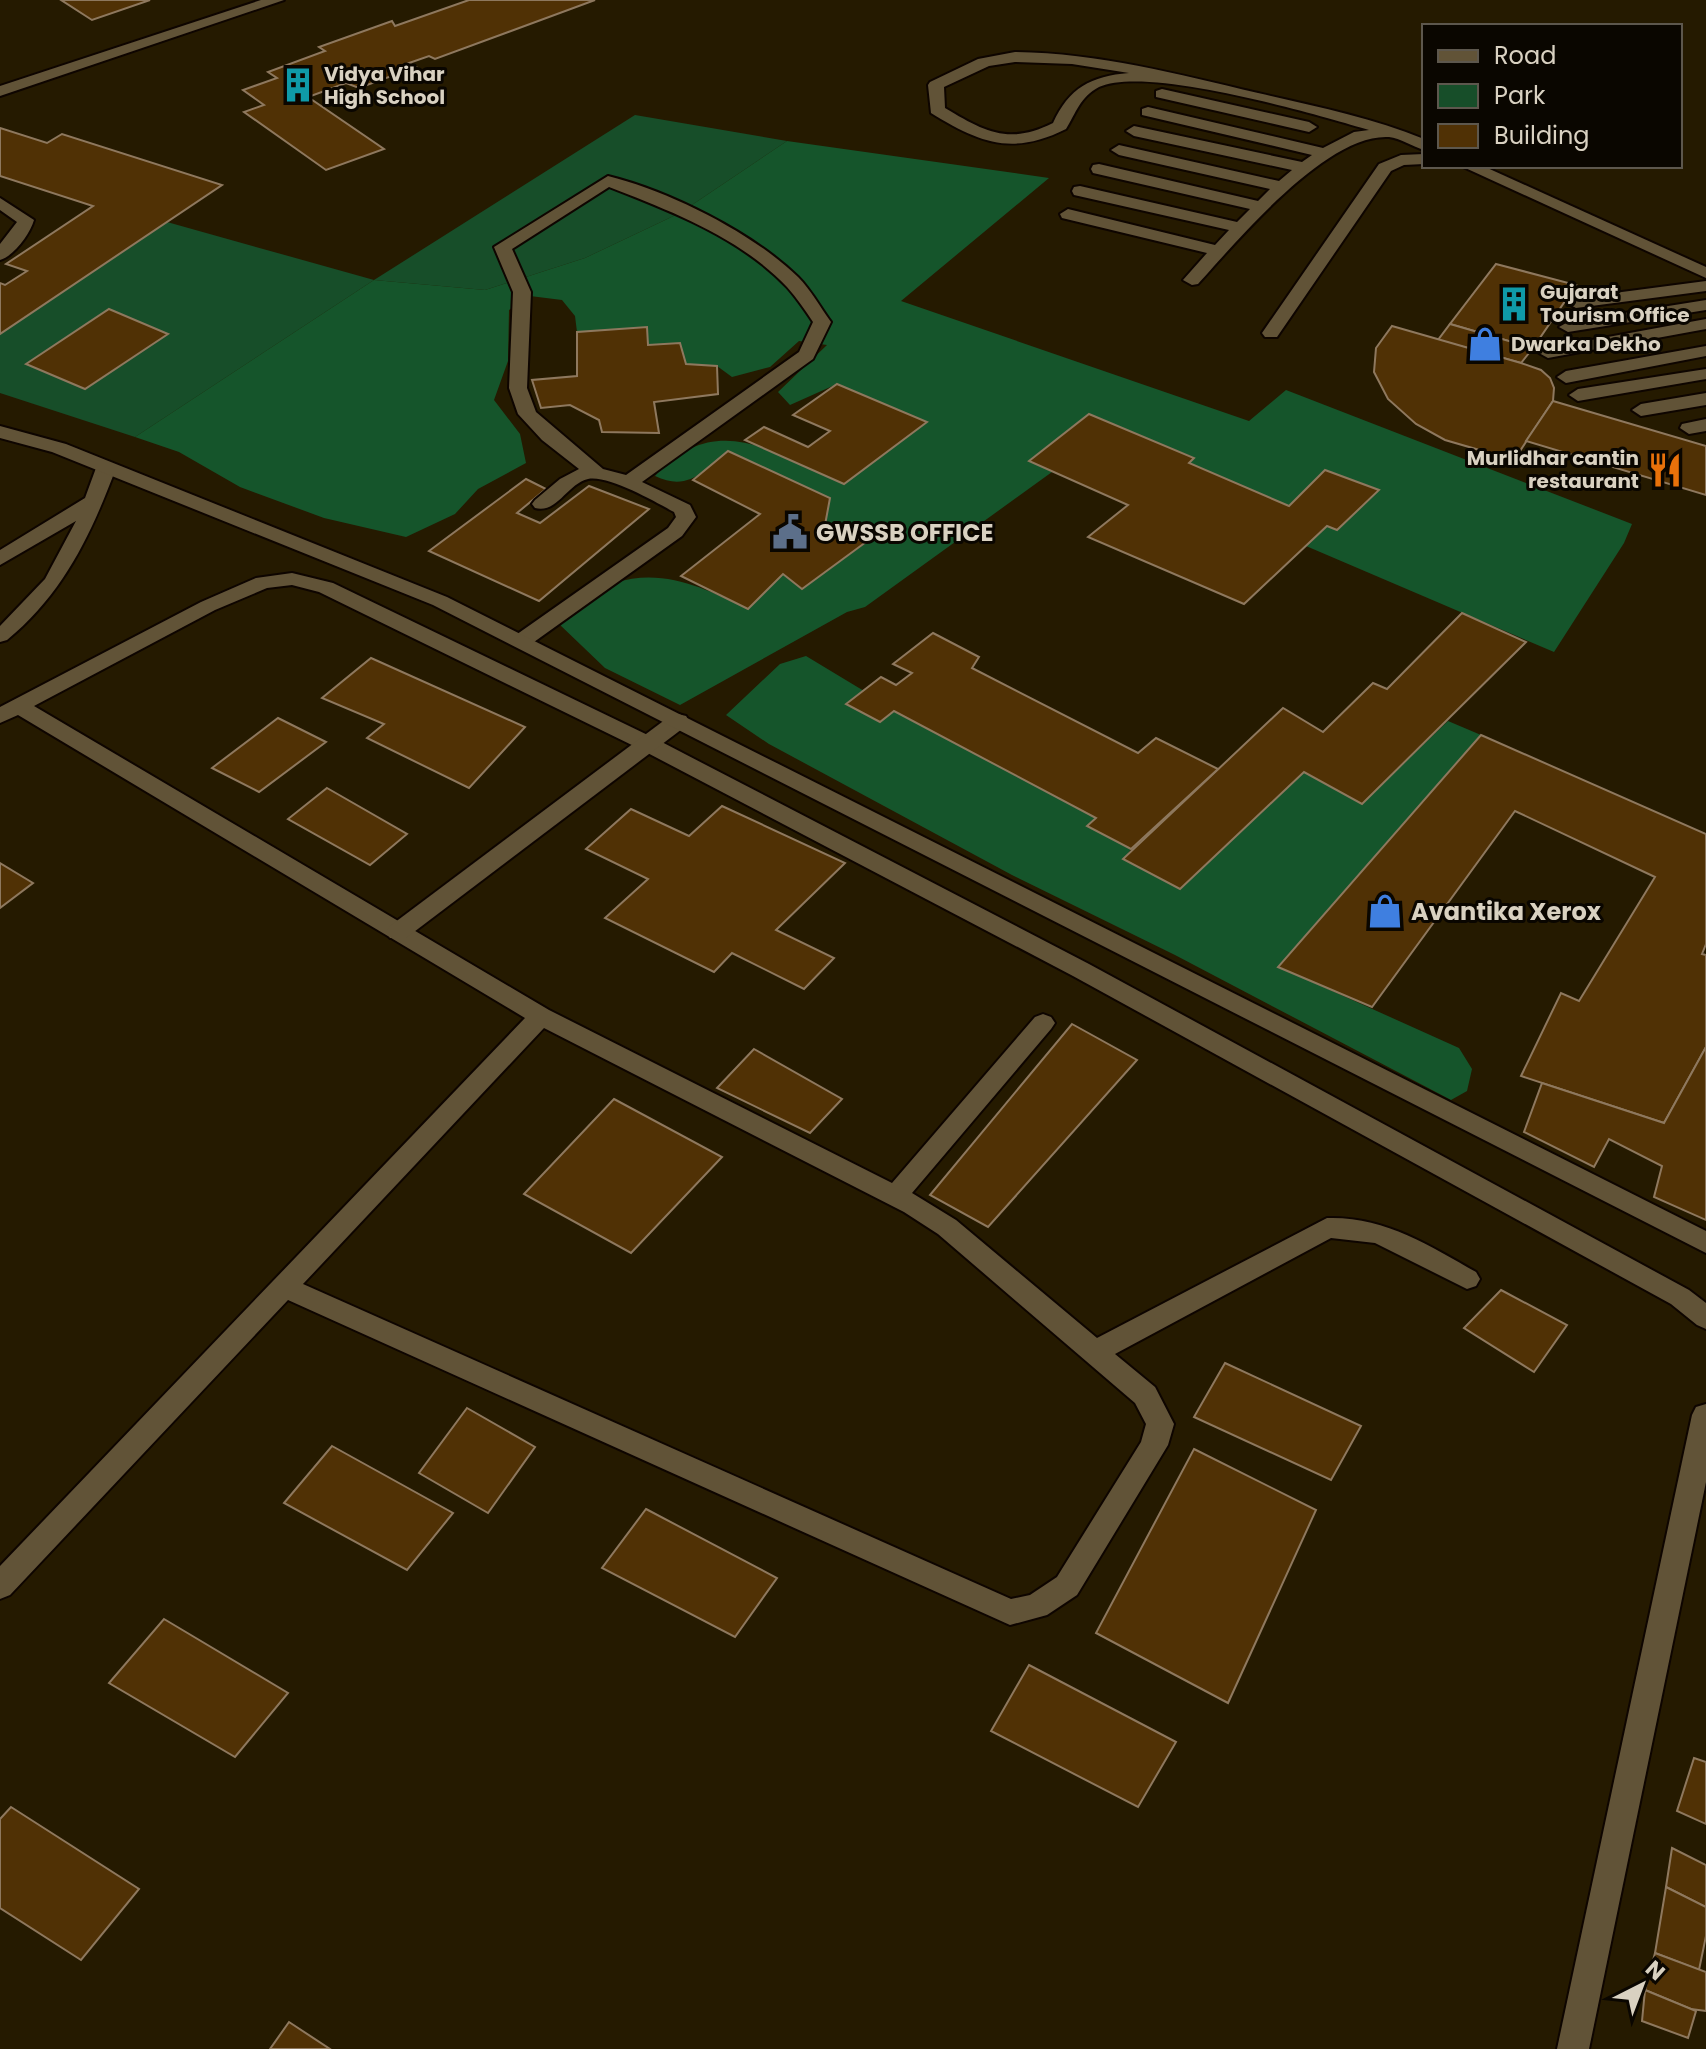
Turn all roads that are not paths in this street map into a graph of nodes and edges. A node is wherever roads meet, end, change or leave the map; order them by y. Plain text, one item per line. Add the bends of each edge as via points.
1 (276, 0) edge
2 (1187, 82) junction
3 (0, 91) edge
4 (1162, 94) dead end
5 (1148, 112) dead end
6 (1134, 131) dead end
7 (1351, 136) junction
8 (1419, 143) edge
9 (1119, 150) dead end
10 (1324, 153) junction
11 (1422, 159) edge
12 (1305, 168) junction
13 (1470, 168) edge
14 (1099, 169) dead end
15 (1283, 187) junction
16 (1080, 191) dead end
17 (0, 203) edge
18 (1263, 207) junction
19 (1068, 214) dead end
20 (1242, 228) junction
21 (1219, 251) junction
22 (0, 255) edge
23 (1706, 273) edge
24 (1192, 280) dead end
25 (1706, 286) edge
26 (1576, 303) dead end
27 (1706, 305) edge
28 (1706, 324) edge
29 (1568, 327) dead end
30 (1271, 333) dead end
31 (1706, 351) edge
32 (1548, 353) dead end
33 (1706, 374) edge
34 (1566, 377) dead end
35 (1578, 395) dead end
36 (1706, 399) edge
37 (1641, 410) dead end
38 (0, 432) edge
39 (106, 468) junction
40 (595, 472) junction
41 (626, 484) junction
42 (94, 501) junction
43 (542, 504) dead end
44 (0, 559) edge
45 (0, 636) edge
46 (520, 642) junction
47 (9, 711) edge
48 (678, 721) junction
49 (648, 744) junction
50 (398, 932) junction
51 (541, 1016) junction
52 (1043, 1023) dead end
53 (895, 1196) junction
54 (1706, 1243) edge
55 (1467, 1279) dead end
56 (284, 1287) junction
57 (1706, 1318) edge
58 (1095, 1352) junction
59 (1706, 1415) edge
60 (0, 1586) edge
61 (1573, 2049) edge

1 - 3 street
2 - 2 street via 1062,58 1011,57 966,67 936,85 937,110 973,132 1014,141 1038,139 1060,126 1066,105 1080,89 1100,81
2 - 8 street via 1374,125
4 - 7 street
5 - 10 street
6 - 12 street
7 - 8 street via 1375,132
7 - 10 street
9 - 15 street
10 - 12 street
11 - 30 street via 1401,160 1385,168
12 - 15 street
13 - 23 street
14 - 18 street
15 - 18 street
16 - 20 street
17 - 22 street via 26,220
18 - 20 street
19 - 21 street
20 - 21 street
21 - 24 street
25 - 26 street
27 - 29 street
28 - 32 street
31 - 34 street
33 - 35 street
36 - 37 street
38 - 39 street
39 - 42 street
39 - 46 street via 440,601
40 - 41 street
40 - 41 street via 527,414 518,388 522,292 503,247 608,181 685,210 733,239 789,279 822,322 807,355
40 - 43 street via 582,474
41 - 46 street via 683,509 686,517 675,532
42 - 44 street
42 - 45 street via 68,561 18,623
46 - 48 street
47 - 49 street via 208,606 263,582 292,579 326,587
47 - 50 street
48 - 49 street
48 - 54 street
49 - 50 street
49 - 57 street via 1081,970 1680,1297
50 - 51 street
51 - 53 street
51 - 56 street
52 - 53 street
53 - 58 street via 947,1227
55 - 58 street via 1381,1233 1349,1225 1327,1228
56 - 58 street via 1010,1612 1037,1606 1067,1586 1154,1445 1160,1424 1145,1395
56 - 60 street
59 - 61 street

